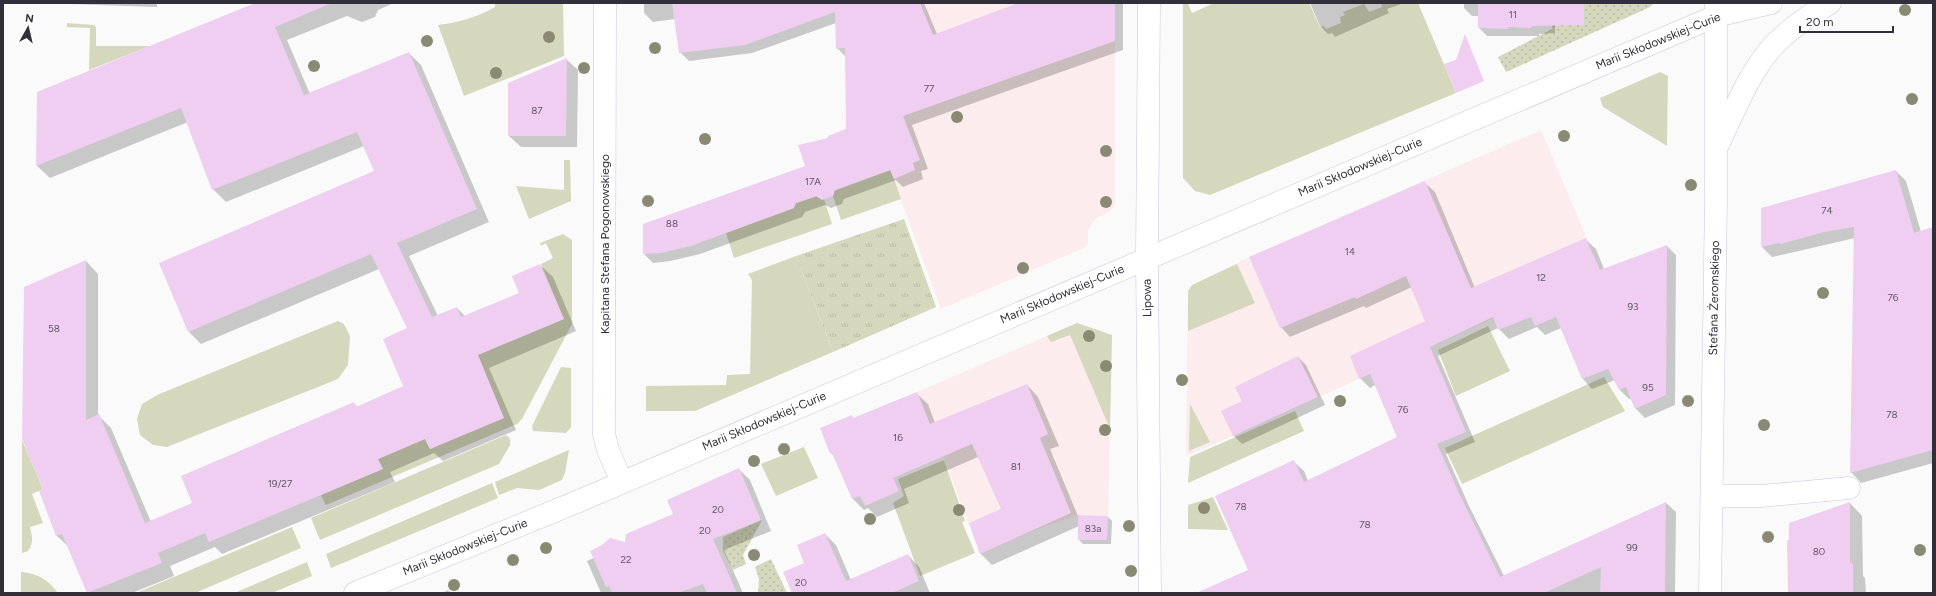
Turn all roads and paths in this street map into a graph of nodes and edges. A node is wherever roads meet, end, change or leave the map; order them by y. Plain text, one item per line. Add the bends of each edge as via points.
1 (605, 3) edge
2 (1149, 3) edge
3 (1771, 3) edge
4 (1830, 3) edge
5 (1716, 10) edge
6 (1716, 148) junction
7 (1147, 257) junction
8 (622, 482) junction
9 (1849, 488) dead end
10 (1712, 496) junction
11 (355, 593) edge
12 (1150, 593) edge
13 (1710, 593) edge

1 - 8 street, Kapitana Stefana Pogonowskiego via 604,434
2 - 7 street, Lipowa
3 - 5 street, Marii Skłodowskiej-Curie
4 - 6 street via 1796,26 1772,48 1742,95
5 - 6 street, Stefana Żeromskiego
5 - 7 street, Marii Skłodowskiej-Curie
6 - 10 street, Stefana Żeromskiego
7 - 8 street, Marii Skłodowskiej-Curie
7 - 12 street, Lipowa
8 - 11 street, Marii Skłodowskiej-Curie
9 - 10 street via 1761,496
10 - 13 street, Stefana Żeromskiego

